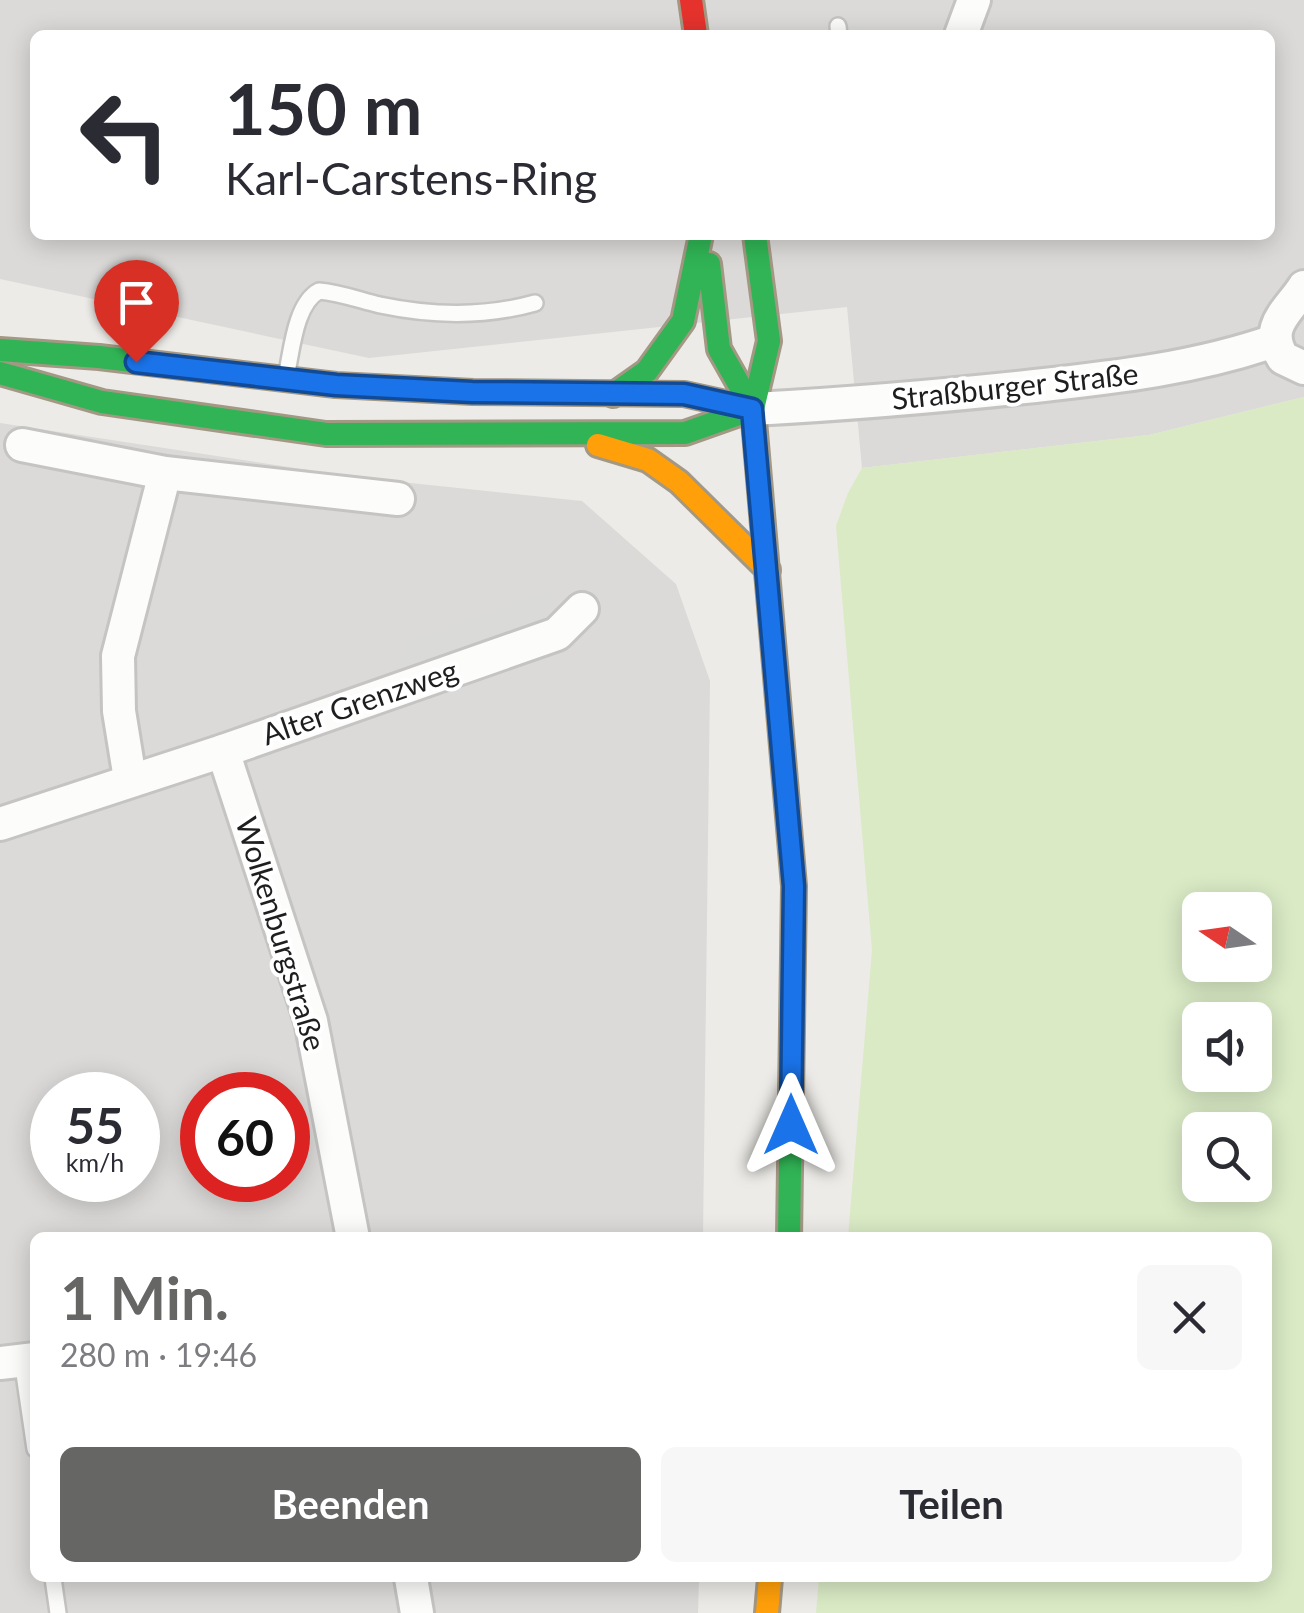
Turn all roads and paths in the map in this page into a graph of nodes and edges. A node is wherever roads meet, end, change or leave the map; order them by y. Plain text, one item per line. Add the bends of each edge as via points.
1 (691, 0) edge
2 (974, 0) edge
3 (695, 30) edge
4 (964, 30) edge
5 (702, 240) edge
6 (704, 240) edge
7 (756, 240) edge
8 (1300, 299) edge
9 (535, 303) dead end
10 (1274, 341) junction
11 (0, 350) edge
12 (1304, 368) edge
13 (0, 373) edge
14 (285, 381) junction
15 (613, 395) junction
16 (752, 409) junction
17 (565, 436) junction
18 (22, 445) dead end
19 (165, 473) junction
20 (398, 499) dead end
21 (768, 570) junction
22 (582, 609) dead end
23 (223, 751) junction
24 (130, 779) junction
25 (0, 824) edge
26 (352, 1232) edge
27 (789, 1232) edge
28 (19, 1361) edge
29 (30, 1422) edge
30 (54, 1582) edge
31 (412, 1582) edge
32 (770, 1582) edge
33 (58, 1613) edge
34 (417, 1613) edge
35 (767, 1613) edge

1 - 3 main road
2 - 4 street
5 - 15 main road via 683,321 647,372
6 - 16 main road via 719,349
7 - 16 main road via 770,341
8 - 10 street via 1278,319
9 - 14 lane via 464,314 319,292 304,306
10 - 12 street via 1283,358
10 - 16 street, Straßburger Straße via 1146,374
11 - 14 main road
13 - 17 main road via 102,402 326,434
14 - 15 main road
15 - 16 main road via 684,394
16 - 17 main road via 685,433
16 - 21 main road
17 - 21 main road via 648,460 708,507
18 - 19 street
19 - 20 street
19 - 24 street via 118,656
21 - 27 main road via 794,886
22 - 23 street, Alter Grenzweg via 557,634
23 - 24 street, Alter Grenzweg
23 - 26 street, Wolkenburgstraße via 310,1021
24 - 25 street, Alter Grenzweg
28 - 29 lane
30 - 33 lane
31 - 34 street
32 - 35 main road

